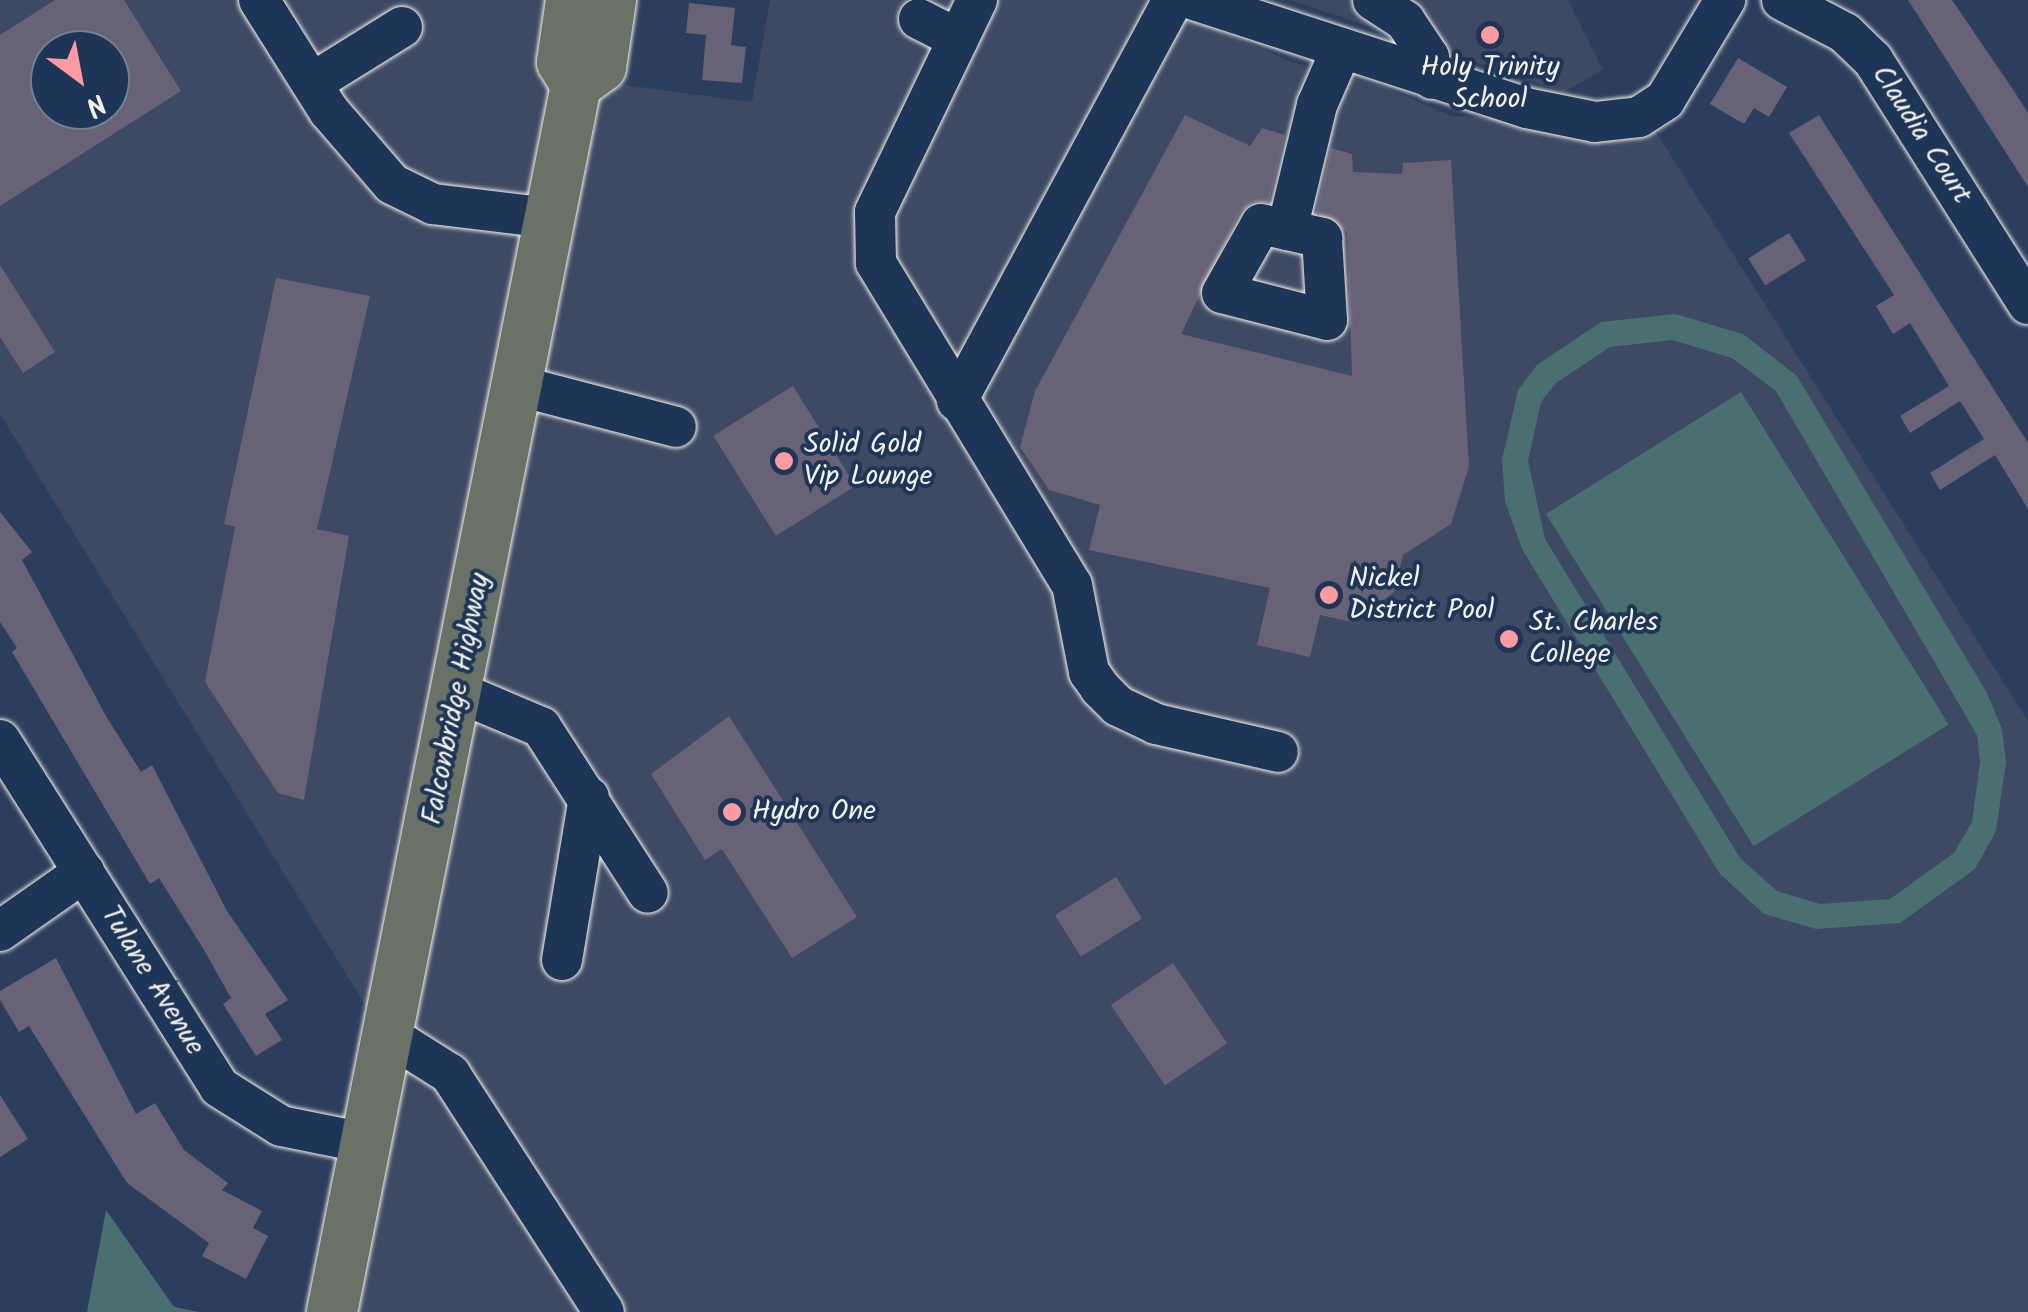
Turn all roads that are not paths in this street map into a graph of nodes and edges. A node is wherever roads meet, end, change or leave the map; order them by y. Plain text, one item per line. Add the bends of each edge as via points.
1 (259, 0) edge
2 (571, 0) edge
3 (611, 0) edge
4 (977, 0) edge
5 (1173, 0) edge
6 (1194, 0) edge
7 (1374, 0) edge
8 (1725, 0) edge
9 (1782, 0) edge
10 (919, 19) dead end
11 (402, 27) dead end
12 (958, 39) junction
13 (1341, 50) junction
14 (1432, 79) junction
15 (312, 83) junction
16 (576, 86) junction
17 (550, 218) junction
18 (1287, 230) dead end
19 (2028, 304) edge
20 (519, 386) junction
21 (957, 401) junction
22 (676, 427) dead end
23 (458, 692) junction
24 (0, 740) edge
25 (1278, 752) dead end
26 (590, 798) junction
27 (84, 872) junction
28 (648, 893) dead end
29 (0, 931) edge
30 (562, 960) dead end
31 (390, 1036) junction
32 (365, 1144) junction
33 (332, 1312) edge
34 (604, 1312) edge

1 - 15 street
2 - 16 main road, Falconbridge Highway via 562,62
3 - 16 main road, Falconbridge Highway via 601,67
4 - 12 street
5 - 21 street
6 - 13 street
7 - 14 street via 1404,22 1428,57
8 - 14 street via 1684,74 1640,117 1573,120
9 - 19 street, Claudia Court via 1845,34 1874,60
10 - 12 street
11 - 15 street
12 - 21 street via 870,231 893,300
13 - 14 street
13 - 18 street via 1318,105
15 - 17 street via 369,163 408,193 432,204
16 - 17 main road, Falconbridge Highway
17 - 20 main road, Falconbridge Highway
20 - 22 street
20 - 23 main road, Falconbridge Highway
21 - 25 street via 1072,586 1088,672 1100,688 1118,706 1156,724
23 - 26 street via 541,726
23 - 31 main road, Falconbridge Highway
24 - 27 street, Tulane Avenue
26 - 28 street
26 - 30 street
27 - 29 street
27 - 32 street, Tulane Avenue via 218,1087 281,1126
31 - 32 main road, Falconbridge Highway
31 - 34 street via 438,1064 462,1088
32 - 33 main road, Falconbridge Highway

